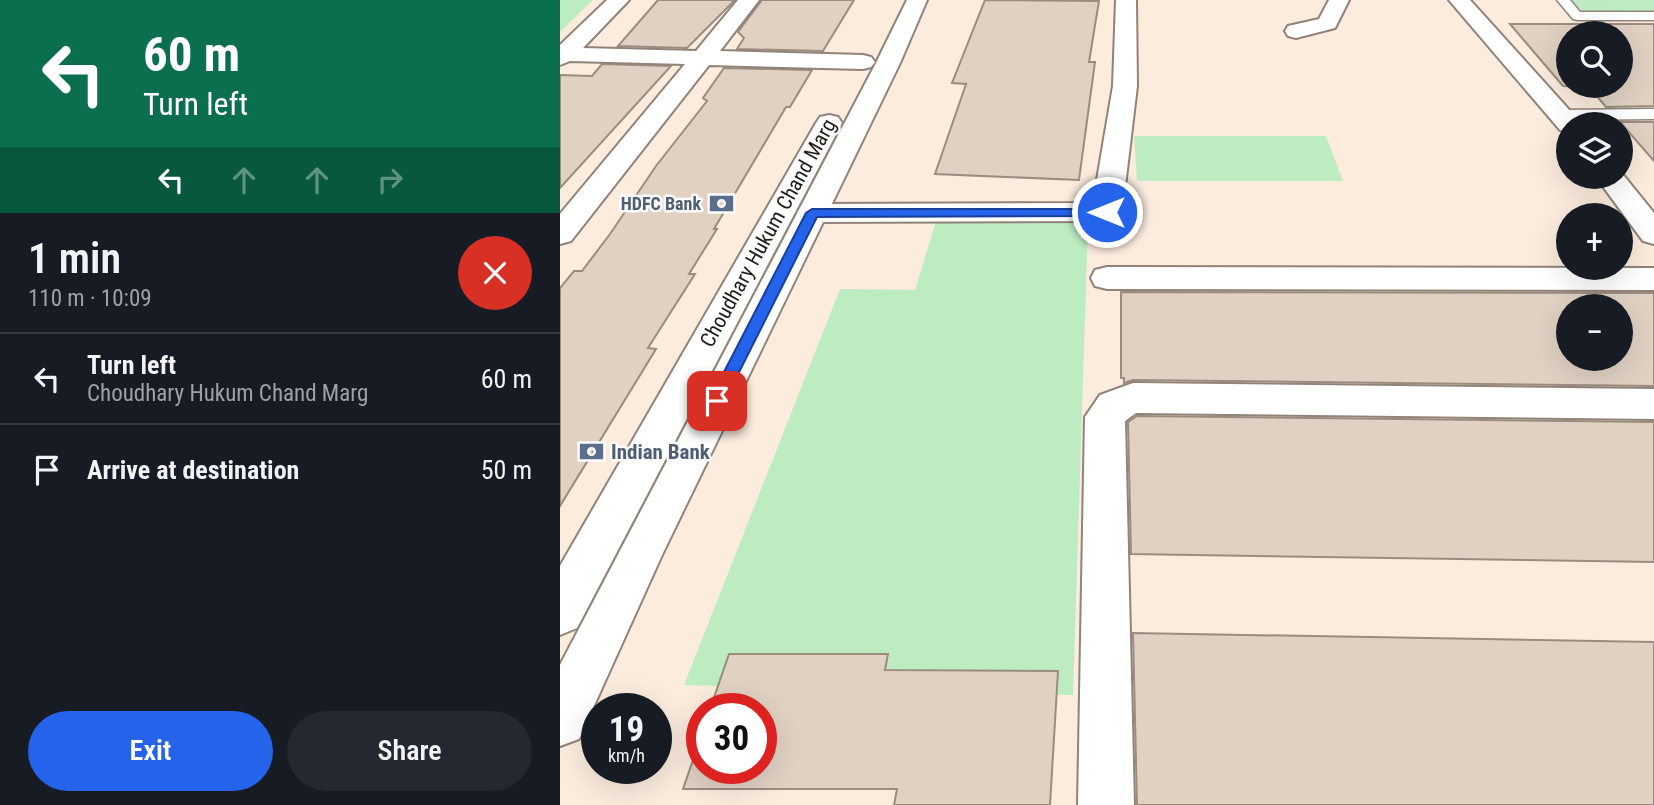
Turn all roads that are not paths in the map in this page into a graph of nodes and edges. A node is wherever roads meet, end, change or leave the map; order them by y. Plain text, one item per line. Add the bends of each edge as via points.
1 (619, 0) edge
2 (749, 0) edge
3 (894, 0) edge
4 (917, 0) edge
5 (1126, 0) edge
6 (1339, 0) edge
7 (1459, 0) edge
8 (1563, 0) edge
9 (1654, 16) edge
10 (1296, 31) dead end
11 (563, 56) edge
12 (702, 57) junction
13 (863, 62) junction
14 (1559, 112) edge
15 (1654, 114) edge
16 (1633, 115) edge
17 (1618, 189) edge
18 (812, 213) junction
19 (560, 234) edge
20 (1654, 234) edge
21 (1107, 278) dead end
22 (1654, 279) edge
23 (1654, 404) edge
24 (560, 612) edge
25 (560, 720) edge
26 (1106, 805) edge

1 - 11 street
2 - 12 street
3 - 13 street, Choudhary Hukum Chand Marg
4 - 18 street, Choudhary Hukum Chand Marg
5 - 18 street via 1125,86 1107,212
6 - 10 street via 1327,23
7 - 14 street
8 - 9 lane via 1577,16
11 - 12 street
12 - 13 street
12 - 19 street
13 - 24 street, Choudhary Hukum Chand Marg
15 - 16 lane
17 - 20 street
18 - 25 street, Choudhary Hukum Chand Marg
21 - 22 street
23 - 26 street via 1133,398 1114,406 1105,417

